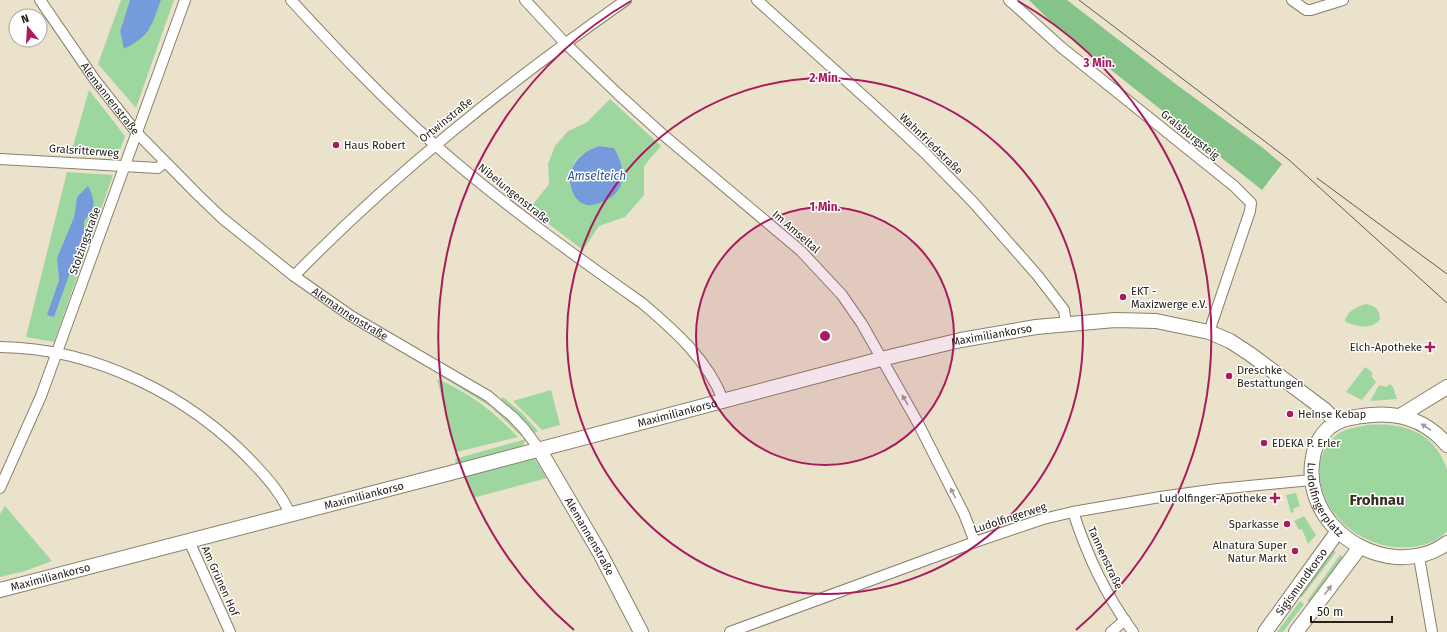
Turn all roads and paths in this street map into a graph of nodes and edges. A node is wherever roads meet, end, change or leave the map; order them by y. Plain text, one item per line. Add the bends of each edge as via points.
1 (40, 0) edge
2 (185, 0) edge
3 (291, 0) edge
4 (525, 0) edge
5 (626, 0) edge
6 (757, 0) edge
7 (1009, 0) edge
8 (1292, 0) edge
9 (1343, 0) edge
10 (565, 43) junction
11 (137, 133) junction
12 (434, 144) junction
13 (0, 159) edge
14 (165, 162) junction
15 (125, 166) junction
16 (294, 276) junction
17 (1066, 324) junction
18 (1209, 332) junction
19 (0, 347) edge
20 (58, 353) junction
21 (881, 359) junction
22 (1447, 387) edge
23 (723, 400) junction
24 (1400, 416) junction
25 (1336, 422) junction
26 (1447, 445) edge
27 (539, 449) junction
28 (1311, 480) junction
29 (0, 488) edge
30 (1073, 512) junction
31 (290, 514) junction
32 (1338, 531) junction
33 (189, 541) junction
34 (975, 542) junction
35 (1447, 543) edge
36 (1360, 547) junction
37 (1419, 557) junction
38 (0, 590) edge
39 (1125, 620) junction
40 (230, 632) edge
41 (641, 632) edge
42 (730, 632) edge
43 (1111, 632) edge
44 (1133, 632) edge
45 (1265, 632) edge
46 (1296, 632) edge
47 (1432, 632) edge

1 - 11 street, Alemannenstraße via 95,80
2 - 11 street, Stolzingstraße
3 - 12 street, Nibelungenstraße via 357,71
4 - 10 street, Im Amseltal
5 - 10 street, Ortwinstraße
6 - 17 street, Wahnfriedstraße via 880,111 973,202 1033,270 1064,310
7 - 18 street, Gralsburgsteig via 1061,47 1234,186 1251,203
8 - 9 street via 1306,10
10 - 12 street, Ortwinstraße
10 - 21 street, Im Amseltal via 662,134 801,251 842,295
11 - 14 street, Alemannenstraße
11 - 15 street, Stolzingstraße
12 - 16 street, Ortwinstraße
12 - 23 street, Nibelungenstraße via 524,218 658,317 700,360 718,386
13 - 15 street, Gralsritterweg
14 - 15 street, Gralsritterweg via 158,168
14 - 16 street, Alemannenstraße via 222,218
15 - 20 street, Stolzingstraße
16 - 27 street, Alemannenstraße via 350,316 488,396 513,417
17 - 18 street, Maximiliankorso via 1115,320 1156,321
17 - 21 street, Maximiliankorso via 961,340
18 - 25 street, Maximiliankorso via 1250,354 1325,410
19 - 20 street via 34,348
20 - 29 street, Stolzingstraße via 42,396
20 - 31 street via 93,362 125,375 193,411 246,455 284,500
21 - 23 street, Maximiliankorso
34 -> 21 street, Im Amseltal via 964,514 918,423
22 - 24 street
23 - 27 street, Maximiliankorso
24 - 25 street via 1379,414
26 -> 24 street via 1423,425
25 - 28 street, Ludolfingerplatz via 1315,446
27 - 31 street, Maximiliankorso
27 - 41 street, Alemannenstraße via 600,553
28 - 30 street, Ludolfingerweg via 1200,492
28 - 32 street, Ludolfingerplatz via 1320,510
30 - 34 street, Ludolfingerweg via 1043,519
30 - 39 street, Tannenstraße via 1100,581
31 - 33 street, Maximiliankorso
32 - 36 street, Ludolfingerplatz
32 - 45 street, Sigismundkorso
33 - 38 street, Maximiliankorso
33 - 40 street, Am Grünen Hof
34 - 42 street, Ludolfingerweg
35 - 37 street, Ludolfingerplatz
36 - 37 street, Ludolfingerplatz via 1369,552 1390,556
46 -> 36 street
37 - 47 street
39 - 43 street
39 - 44 street, Tannenstraße

